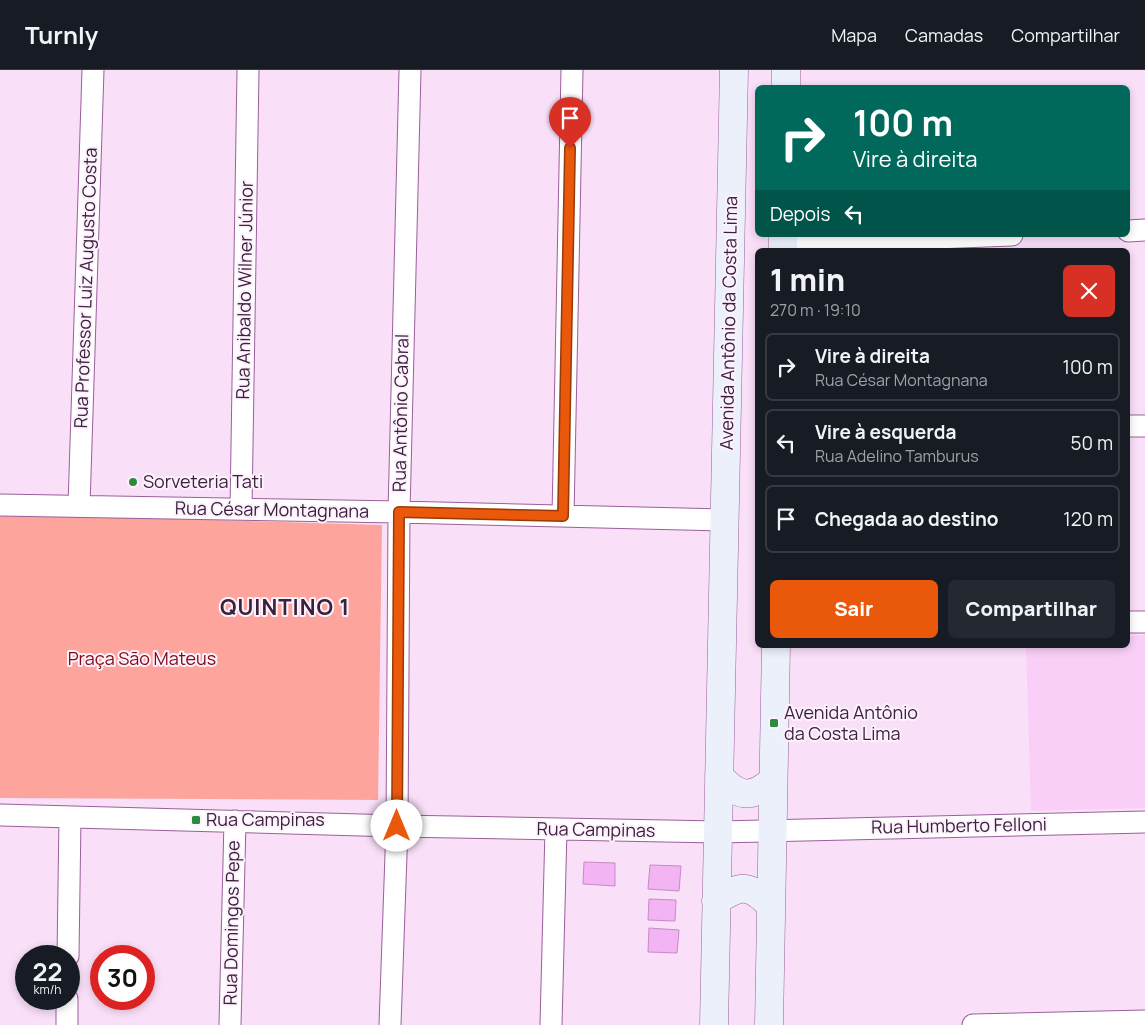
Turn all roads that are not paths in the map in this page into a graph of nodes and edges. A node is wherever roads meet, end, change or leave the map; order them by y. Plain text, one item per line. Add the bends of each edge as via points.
1 (93, 70) edge
2 (248, 70) edge
3 (410, 70) edge
4 (572, 70) edge
5 (734, 70) edge
6 (786, 70) edge
7 (786, 85) edge
8 (1145, 230) edge
9 (1130, 231) edge
10 (955, 237) edge
11 (783, 243) edge
12 (1130, 426) edge
13 (1145, 426) edge
14 (0, 504) edge
15 (79, 506) junction
16 (241, 509) junction
17 (399, 512) junction
18 (563, 516) junction
19 (724, 520) junction
20 (1130, 622) edge
21 (1145, 622) edge
22 (776, 648) edge
23 (719, 776) junction
24 (773, 780) junction
25 (0, 815) edge
26 (70, 817) junction
27 (234, 821) junction
28 (1145, 822) edge
29 (397, 826) junction
30 (556, 829) junction
31 (773, 830) junction
32 (718, 832) junction
33 (716, 901) junction
34 (771, 906) junction
35 (68, 945) edge
36 (67, 1010) edge
37 (1145, 1021) edge
38 (67, 1025) edge
39 (230, 1025) edge
40 (390, 1025) edge
41 (551, 1025) edge
42 (714, 1025) edge
43 (769, 1025) edge
44 (972, 1025) edge

1 - 15 street, Rua Professor Luiz Augusto Costa
2 - 16 street, Rua Anibaldo Wilner Júnior
3 - 17 street, Rua Antônio Cabral
4 - 18 street
5 - 19 street, Avenida Antônio da Costa Lima
6 - 7 street
8 - 9 street
10 - 11 street
12 - 13 street
14 - 15 street, Rua César Montagnana
15 - 16 street, Rua César Montagnana
16 - 17 street, Rua César Montagnana
17 - 18 street, Rua César Montagnana
17 - 29 street, Rua Antônio Cabral
18 - 19 street, Rua César Montagnana
19 - 23 street, Avenida Antônio da Costa Lima
20 - 21 street
22 - 24 street
23 - 24 street via 730,788 746,794 761,791
23 - 32 street, Avenida Antônio da Costa Lima
24 - 31 street
25 - 26 street, Rua Campinas
26 - 27 street, Rua Campinas
26 - 35 street
27 - 29 street, Rua Campinas
27 - 39 street, Rua Domingos Pepe
28 - 31 street, Rua Humberto Felloni
29 - 30 street, Rua Campinas
29 - 40 street, Rua Antônio Cabral
30 - 32 street, Rua Campinas
30 - 41 street
31 - 32 street, Rua Campinas
31 - 34 street
32 - 33 street, Avenida Antônio da Costa Lima
33 - 34 street via 730,891 745,888 760,894
33 - 42 street, Avenida Antônio da Costa Lima
34 - 43 street
36 - 38 street
37 - 44 street

